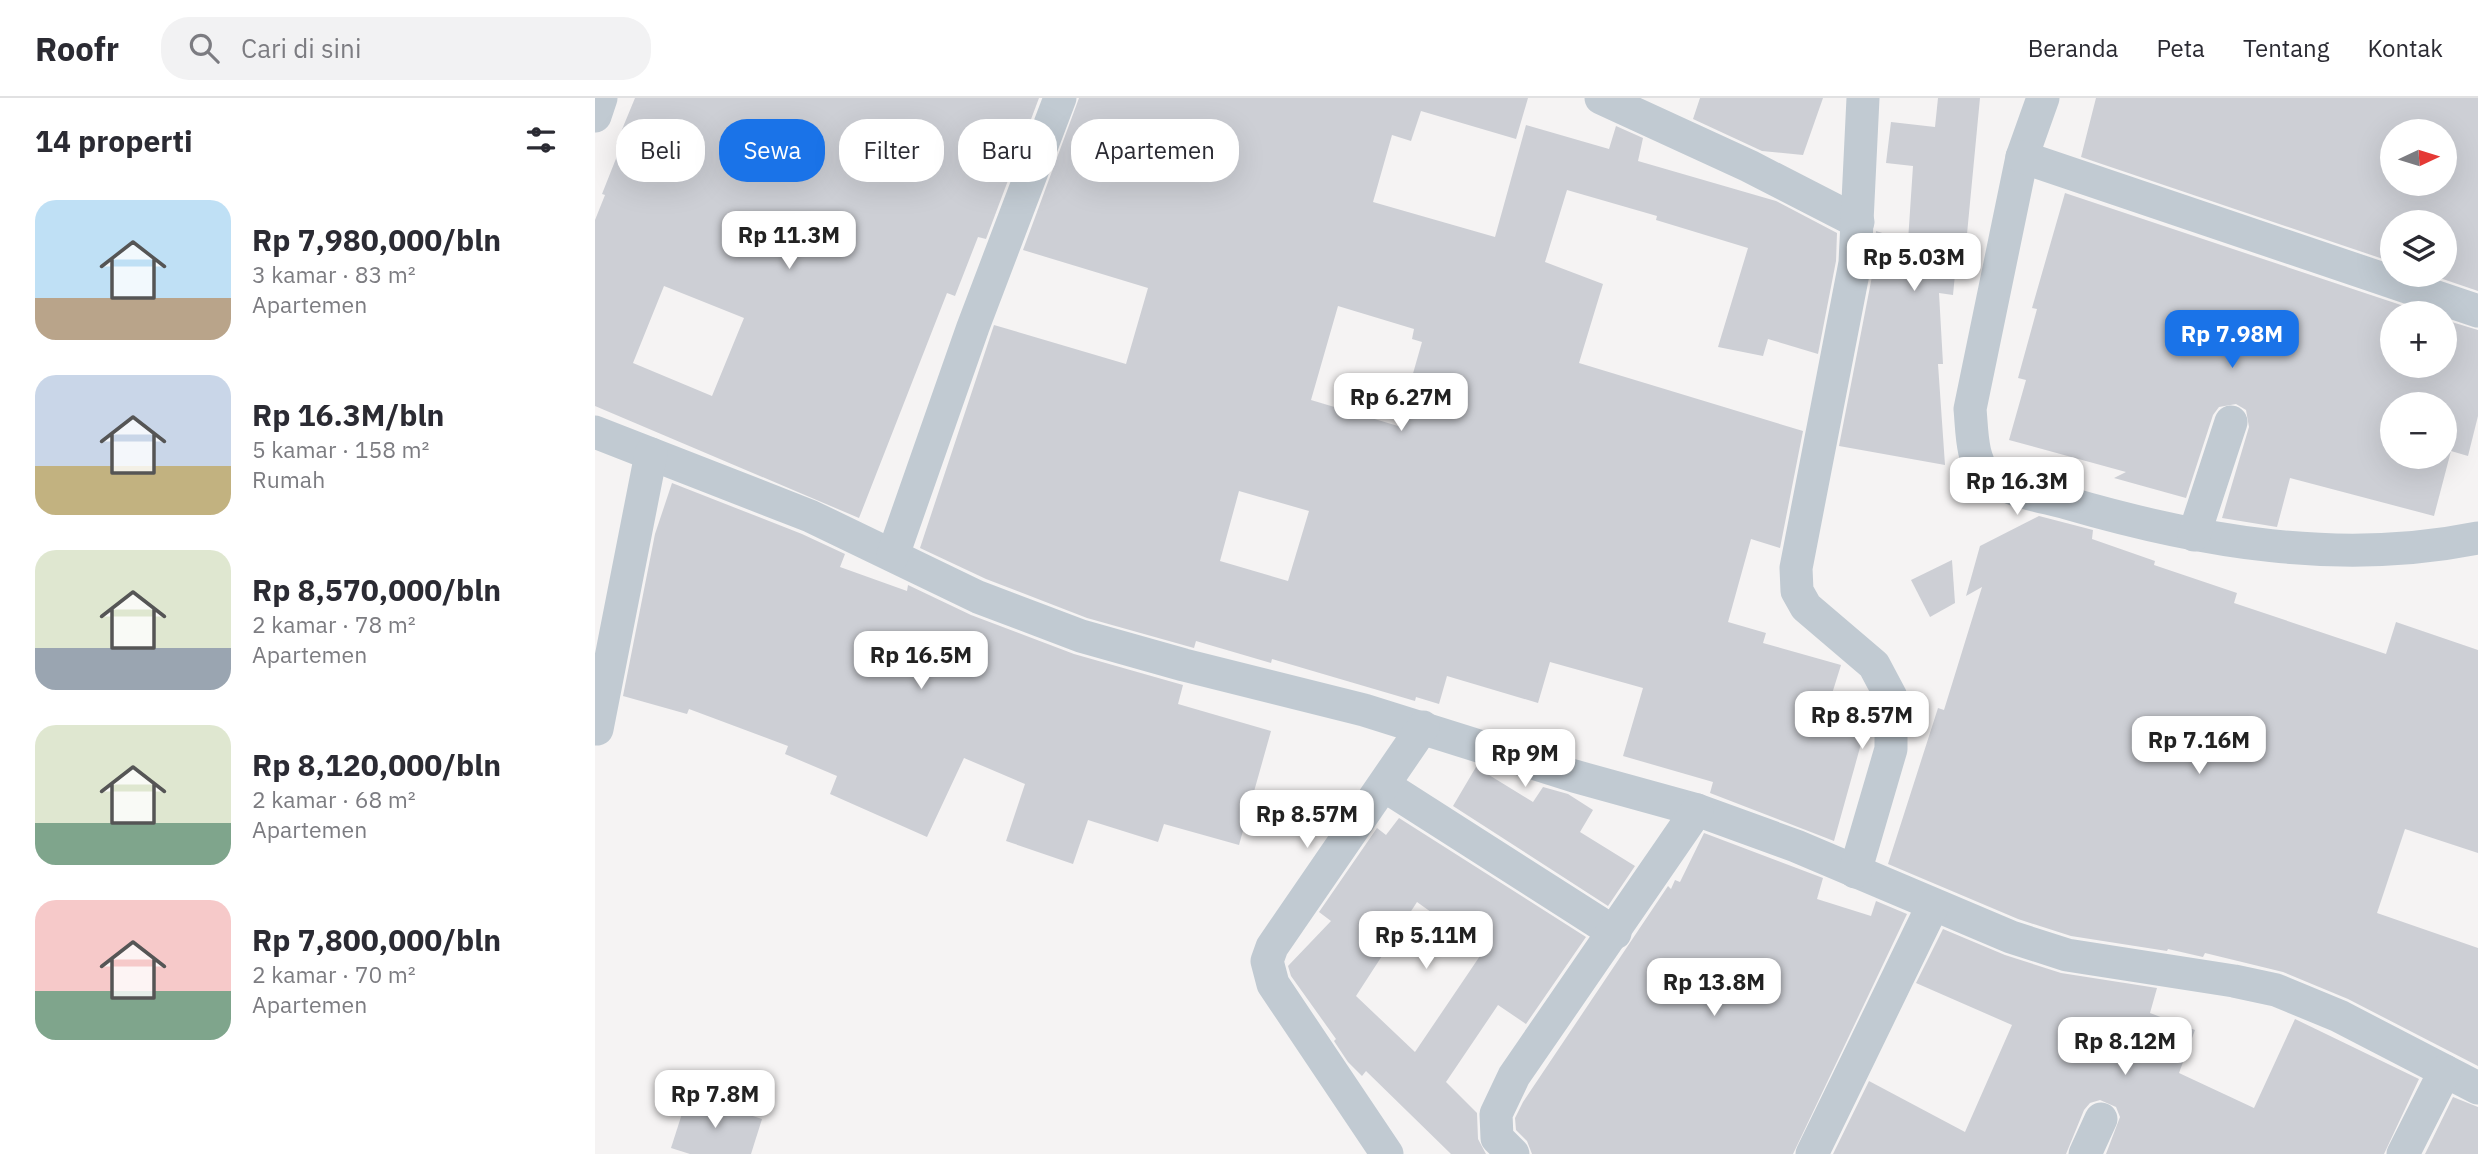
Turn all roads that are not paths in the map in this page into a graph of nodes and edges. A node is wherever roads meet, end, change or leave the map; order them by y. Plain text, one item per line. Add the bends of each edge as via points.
1 (601, 98) edge
2 (1060, 98) edge
3 (1601, 98) edge
4 (1863, 98) edge
5 (2043, 98) edge
6 (595, 116) edge
7 (2022, 157) junction
8 (1858, 222) junction
9 (2478, 312) edge
10 (2231, 422) dead end
11 (595, 432) edge
12 (651, 454) junction
13 (2194, 536) junction
14 (2478, 538) edge
15 (893, 555) junction
16 (1423, 727) junction
17 (597, 729) edge
18 (1385, 786) junction
19 (1697, 810) junction
20 (1855, 872) junction
21 (1933, 905) junction
22 (1615, 933) junction
23 (2445, 1071) junction
24 (2478, 1088) edge
25 (2101, 1119) dead end
26 (1387, 1154) edge
27 (1513, 1154) edge
28 (1812, 1154) edge
29 (2085, 1154) edge
30 (2403, 1154) edge

1 - 6 street
2 - 15 street
3 - 8 street
4 - 8 street
5 - 7 street
7 - 9 street
7 - 13 street via 1970,409 1973,447 1985,474 2007,486
8 - 20 street via 1845,320 1796,568 1797,591 1806,607 1874,665 1891,697 1891,749
10 - 13 street
11 - 12 street
12 - 15 street via 810,516
12 - 17 street
13 - 14 street via 2348,551
15 - 16 street via 978,597 1081,636
16 - 18 street
16 - 19 street
18 - 22 street
18 - 26 street via 1272,947 1267,961 1273,984
19 - 20 street
19 - 22 street
20 - 21 street
21 - 23 street via 2067,956 2276,990 2339,1016
21 - 28 street
22 - 27 street via 1514,1076 1496,1114 1497,1138
23 - 24 street
23 - 30 street
25 - 29 street

